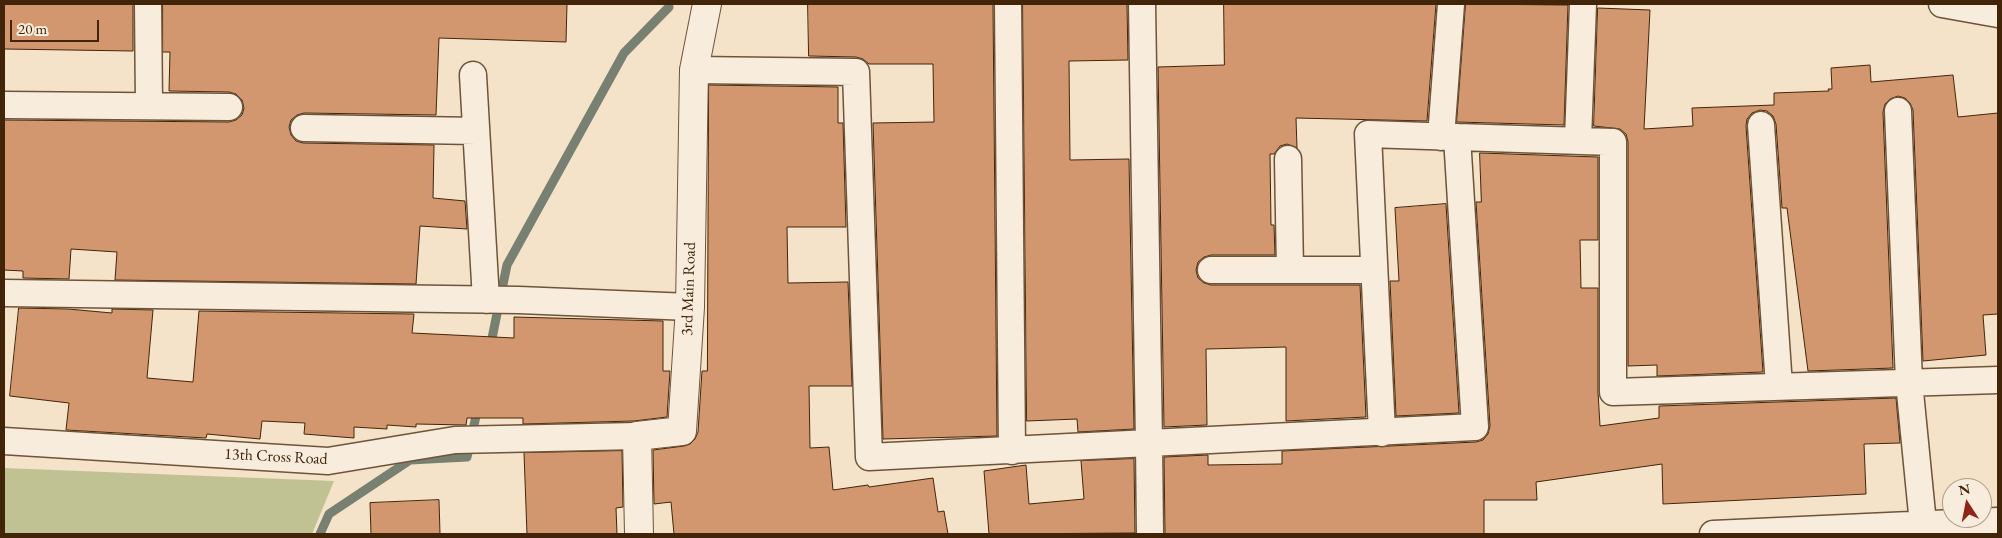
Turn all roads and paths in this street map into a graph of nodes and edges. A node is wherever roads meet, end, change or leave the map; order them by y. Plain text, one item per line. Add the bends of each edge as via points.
1 (148, 4) edge
2 (707, 4) edge
3 (1008, 4) edge
4 (1142, 4) edge
5 (1451, 4) edge
6 (1583, 4) edge
7 (1942, 4) edge
8 (1998, 14) edge
9 (694, 70) junction
10 (472, 75) dead end
11 (4, 105) edge
12 (149, 106) junction
13 (229, 107) dead end
14 (1898, 111) dead end
15 (1761, 125) dead end
16 (304, 128) dead end
17 (476, 131) junction
18 (1449, 137) junction
19 (1578, 140) junction
20 (1288, 159) dead end
21 (1211, 270) dead end
22 (1290, 270) junction
23 (1374, 270) junction
24 (4, 293) edge
25 (486, 300) junction
26 (690, 307) junction
27 (1998, 380) edge
28 (1909, 382) junction
29 (1778, 386) junction
30 (1382, 433) junction
31 (637, 436) junction
32 (4, 441) edge
33 (1149, 443) junction
34 (1012, 451) junction
35 (1998, 521) edge
36 (1924, 529) edge
37 (638, 534) edge
38 (1150, 534) edge
39 (1713, 534) edge

1 - 12 street
2 - 9 street, 3rd Main Road
3 - 34 street
4 - 33 street
5 - 18 street
6 - 19 street
7 - 8 street
9 - 26 street, 3rd Main Road
9 - 34 street via 856,72 869,457
10 - 17 street
11 - 12 street
12 - 13 street
14 - 28 street
15 - 29 street
16 - 17 street
17 - 25 street
18 - 19 street
18 - 23 street via 1368,134
18 - 30 street via 1475,427
19 - 29 street via 1613,142 1613,392
20 - 22 street
21 - 22 street
22 - 23 street
23 - 30 street
24 - 25 street
25 - 26 street
26 - 31 street, 3rd Main Road via 682,431
27 - 28 street
28 - 29 street
28 - 36 street
30 - 33 street
31 - 32 street, 13th Cross Road via 455,440 328,461
31 - 37 street
33 - 34 street
33 - 38 street
35 - 36 street
36 - 39 street

